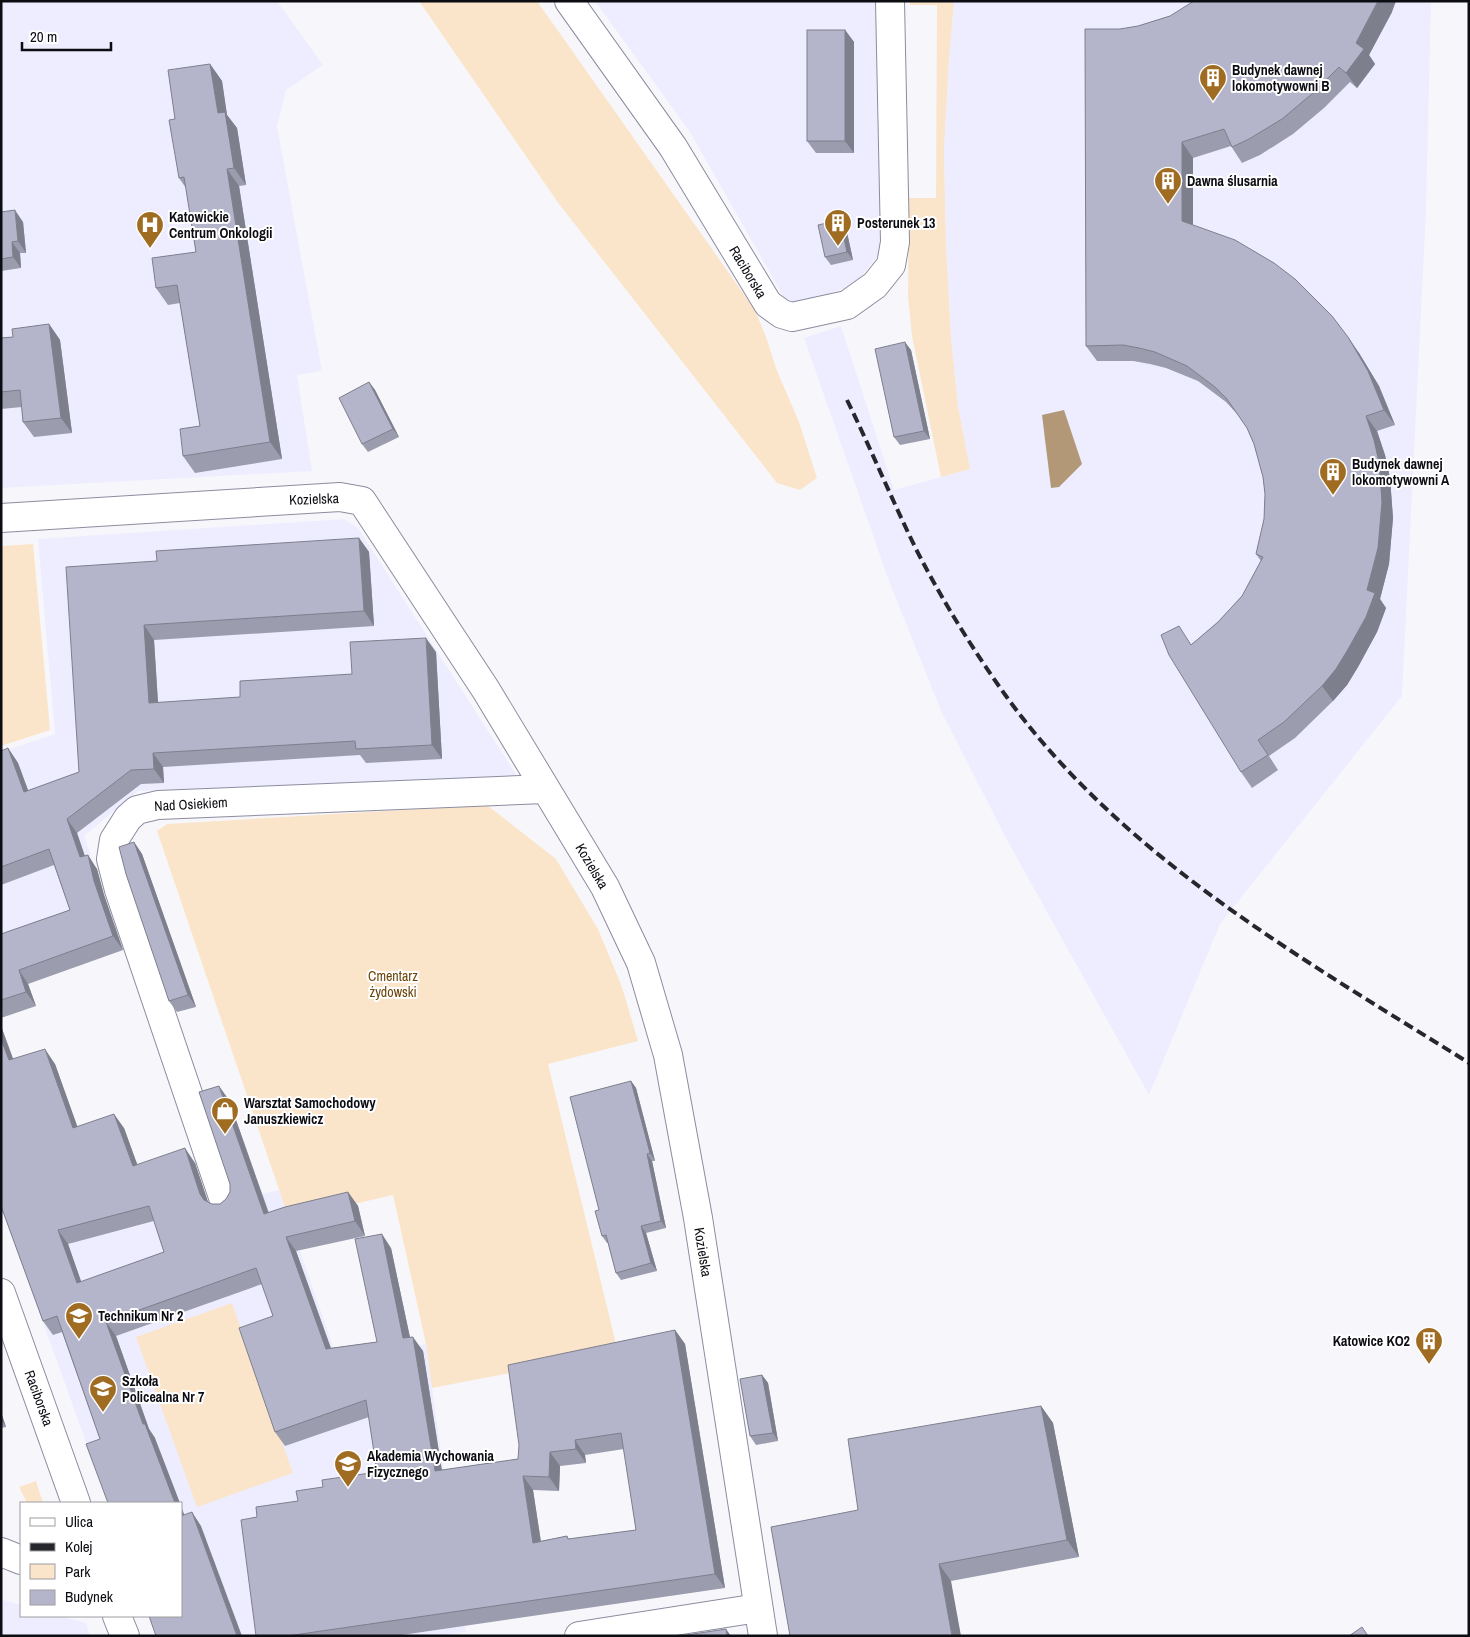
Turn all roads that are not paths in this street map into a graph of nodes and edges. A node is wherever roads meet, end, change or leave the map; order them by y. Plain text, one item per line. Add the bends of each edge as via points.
1 (569, 1) edge
2 (890, 1) edge
3 (1, 518) edge
4 (545, 790) junction
5 (225, 1203) edge
6 (1, 1293) edge
7 (76, 1502) edge
8 (1, 1552) edge
9 (20, 1560) edge
10 (758, 1608) junction
11 (117, 1617) edge
12 (125, 1636) edge
13 (579, 1636) edge
14 (763, 1636) edge

1 - 2 street, Raciborska via 673,147 768,304 792,317 847,305 875,285 891,265 895,242
3 - 4 street, Kozielska via 340,497 362,501 486,690
4 - 5 street, Nad Osiekiem via 158,805 137,810 128,818 114,840 111,859
4 - 10 street, Kozielska via 606,887 641,963 668,1055 698,1218
6 - 7 street, Raciborska
8 - 9 street
10 - 13 street
10 - 14 street, Kozielska
11 - 12 street

